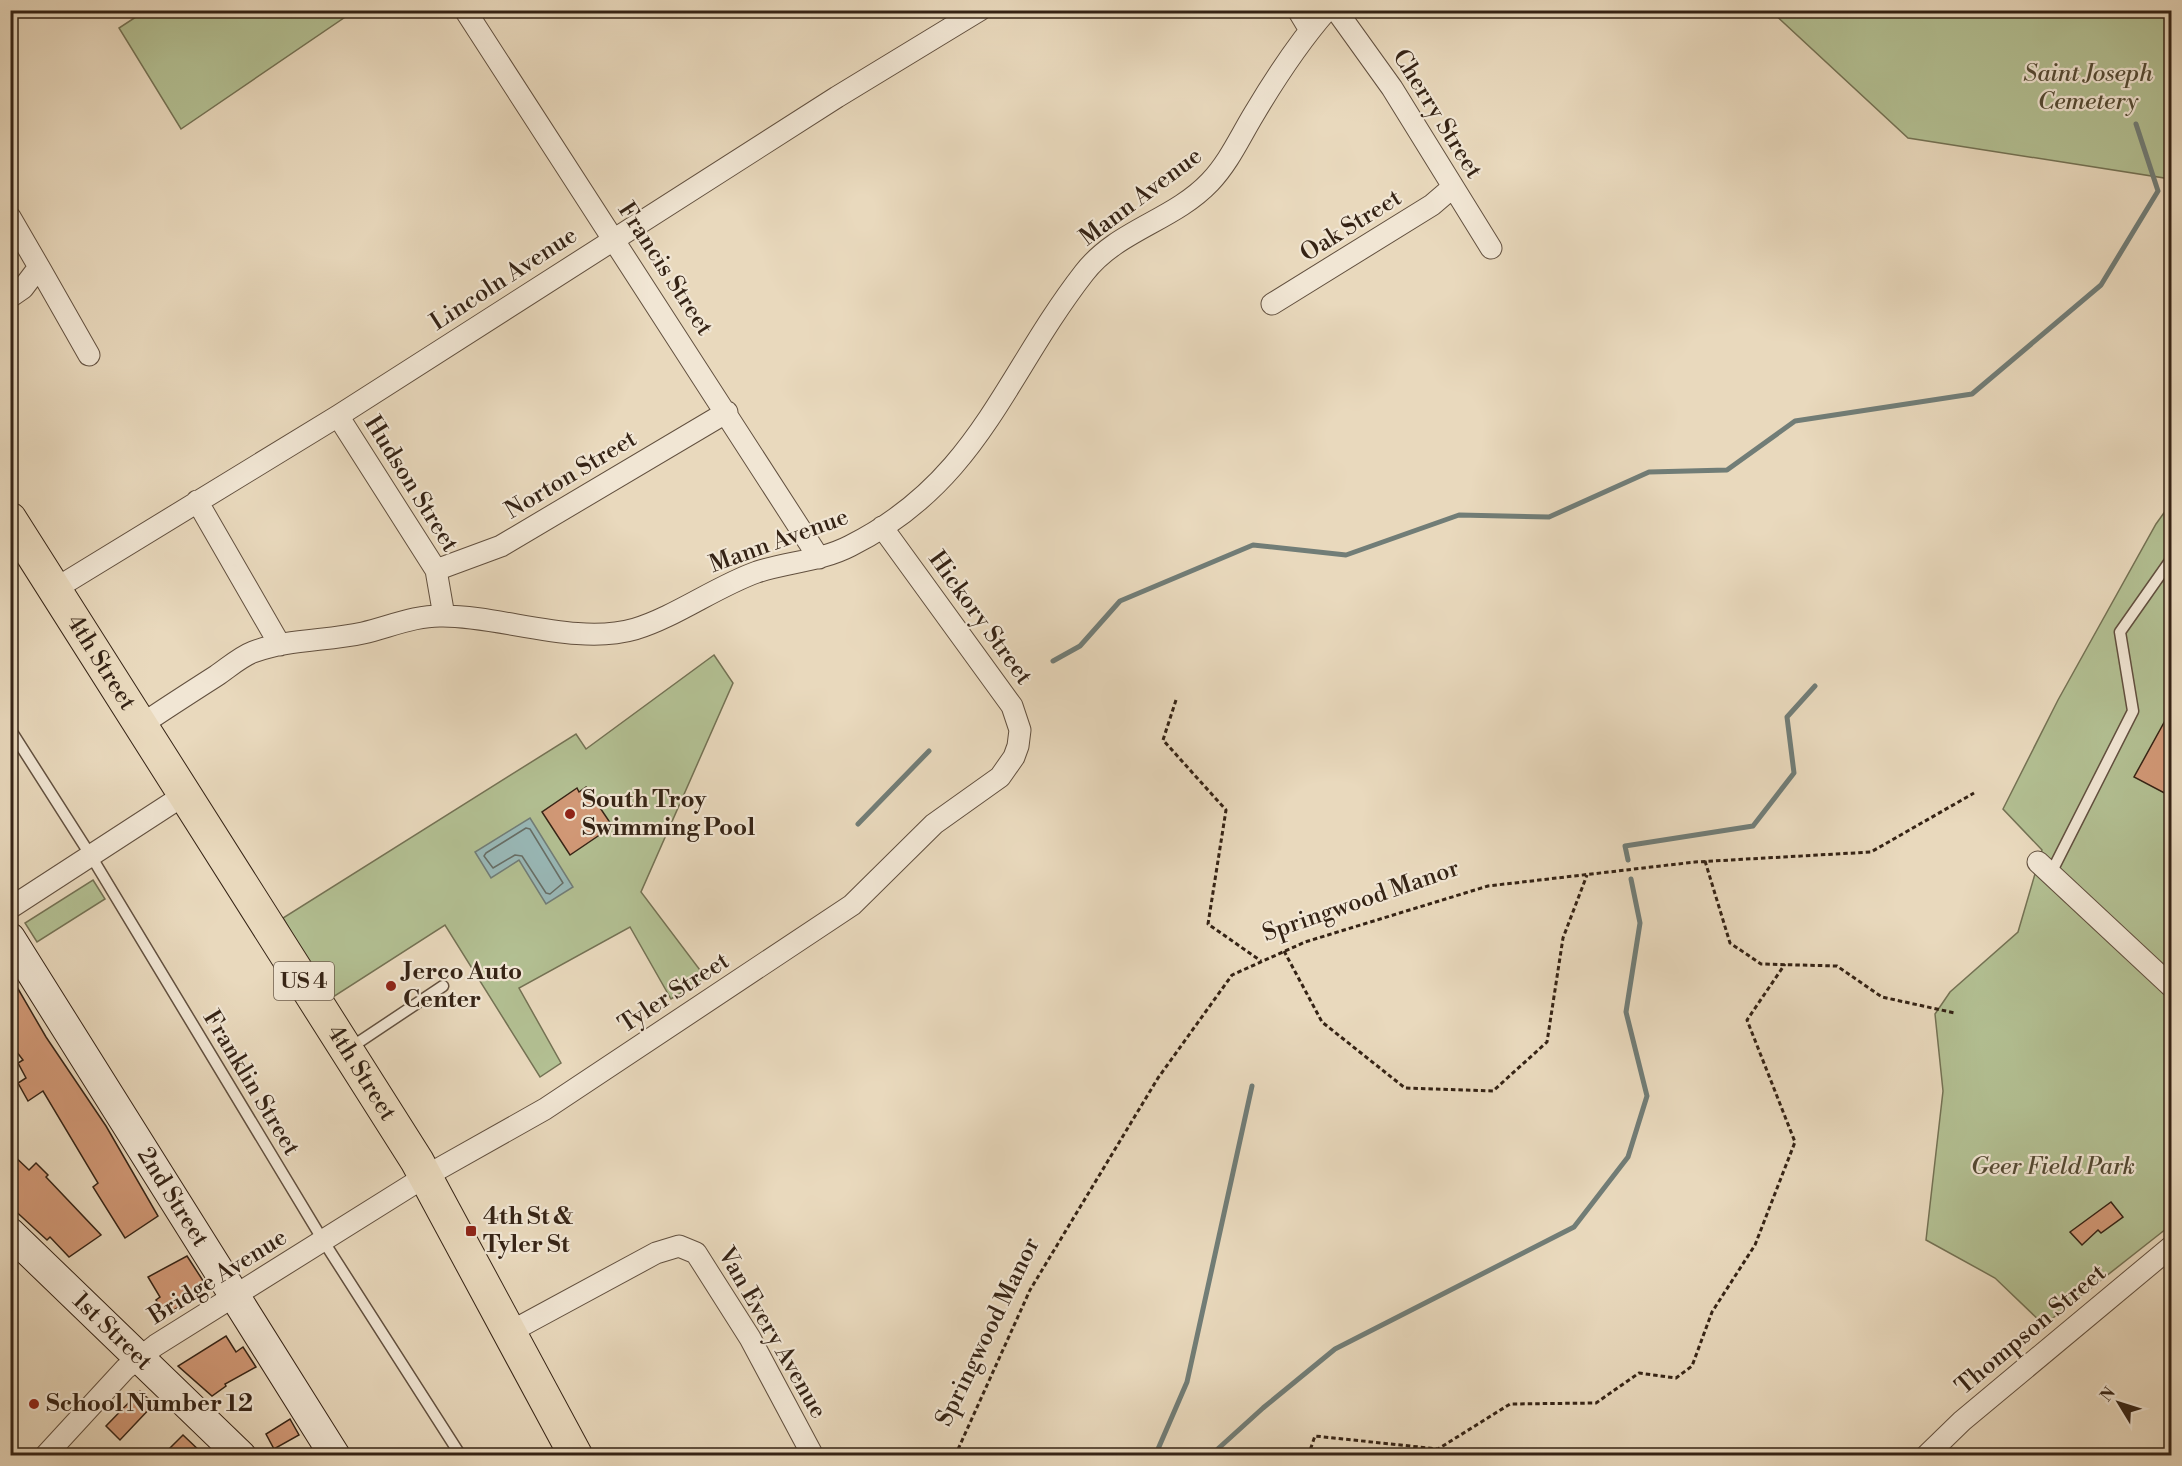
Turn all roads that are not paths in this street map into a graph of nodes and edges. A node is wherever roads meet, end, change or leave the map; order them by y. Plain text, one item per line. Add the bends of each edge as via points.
1 (465, 10) edge
2 (980, 10) edge
3 (1298, 10) edge
4 (1327, 10) edge
5 (1336, 10) edge
6 (1310, 30) junction
7 (1453, 187) junction
8 (10, 217) edge
9 (615, 238) junction
10 (1491, 248) dead end
11 (39, 267) junction
12 (10, 297) edge
13 (1272, 304) dead end
14 (89, 355) dead end
15 (727, 412) junction
16 (338, 416) junction
17 (197, 501) junction
18 (10, 519) edge
19 (882, 526) junction
20 (819, 558) junction
21 (2172, 558) edge
22 (436, 570) junction
23 (55, 589) junction
24 (444, 616) junction
25 (280, 645) junction
26 (141, 725) junction
27 (10, 729) edge
28 (1018, 746) joint
29 (184, 795) junction
30 (91, 856) junction
31 (2044, 868) joint
32 (10, 908) edge
33 (10, 938) edge
34 (443, 986) dead end
35 (2172, 987) edge
36 (347, 1050) junction
37 (426, 1176) junction
38 (10, 1233) edge
39 (324, 1242) junction
40 (2172, 1246) edge
41 (236, 1296) junction
42 (510, 1332) junction
43 (140, 1357) junction
44 (45, 1455) edge
45 (241, 1455) edge
46 (335, 1455) edge
47 (461, 1455) edge
48 (576, 1455) edge
49 (813, 1455) edge
50 (1926, 1455) edge

1 - 9 street, Francis Street
2 - 9 street, Lincoln Avenue
3 - 6 street
4 - 6 street, Mann Avenue
5 - 7 street, Cherry Street via 1392,88
6 - 19 street, Mann Avenue via 1289,55 1224,167 1165,217 1105,250 1085,272 1004,399 949,474 923,498
7 - 10 street, Cherry Street
7 - 13 street, Oak Street via 1432,206
8 - 11 street
9 - 15 street, Francis Street
9 - 16 street, Lincoln Avenue
11 - 12 street via 23,288
11 - 14 street
15 - 20 street, Francis Street
15 - 22 street, Norton Street via 501,546
16 - 17 street, Lincoln Avenue
16 - 22 street, Hudson Street
17 - 23 street, Lincoln Avenue
17 - 25 street
18 - 23 main road, 4th Street / US 4
19 - 20 street, Mann Avenue via 850,547
19 - 28 street, Hickory Street via 1012,706 1020,730
20 - 24 street, Mann Avenue via 758,572 635,629 590,632
21 - 31 lane via 2120,632 2133,711
22 - 24 street, Hudson Street
23 - 26 main road, 4th Street / US 4
24 - 25 street, Mann Avenue
25 - 26 street, Mann Avenue via 250,653
26 - 29 main road, 4th Street / US 4
27 - 30 lane, Franklin Street
28 - 37 street, Tyler Street via 1000,777 934,825 852,905 545,1109
29 - 30 street
29 - 36 main road, 4th Street / US 4
30 - 32 street
30 - 39 lane, Franklin Street
31 - 35 street
33 - 41 street, 2nd Street
34 - 36 lane
36 - 37 main road, 4th Street / US 4
37 - 39 street, Tyler Street
37 - 42 main road, 4th Street / US 4
38 - 43 street, 1st Street
39 - 41 street, Bridge Avenue
39 - 47 lane, Franklin Street
40 - 50 street, Thompson Street
41 - 43 street, Bridge Avenue
41 - 46 street, 2nd Street
42 - 48 main road, 4th Street / US 4
42 - 49 street, Van Every Avenue via 656,1252 679,1246 696,1253 750,1338
43 - 44 street
43 - 45 street, 1st Street

